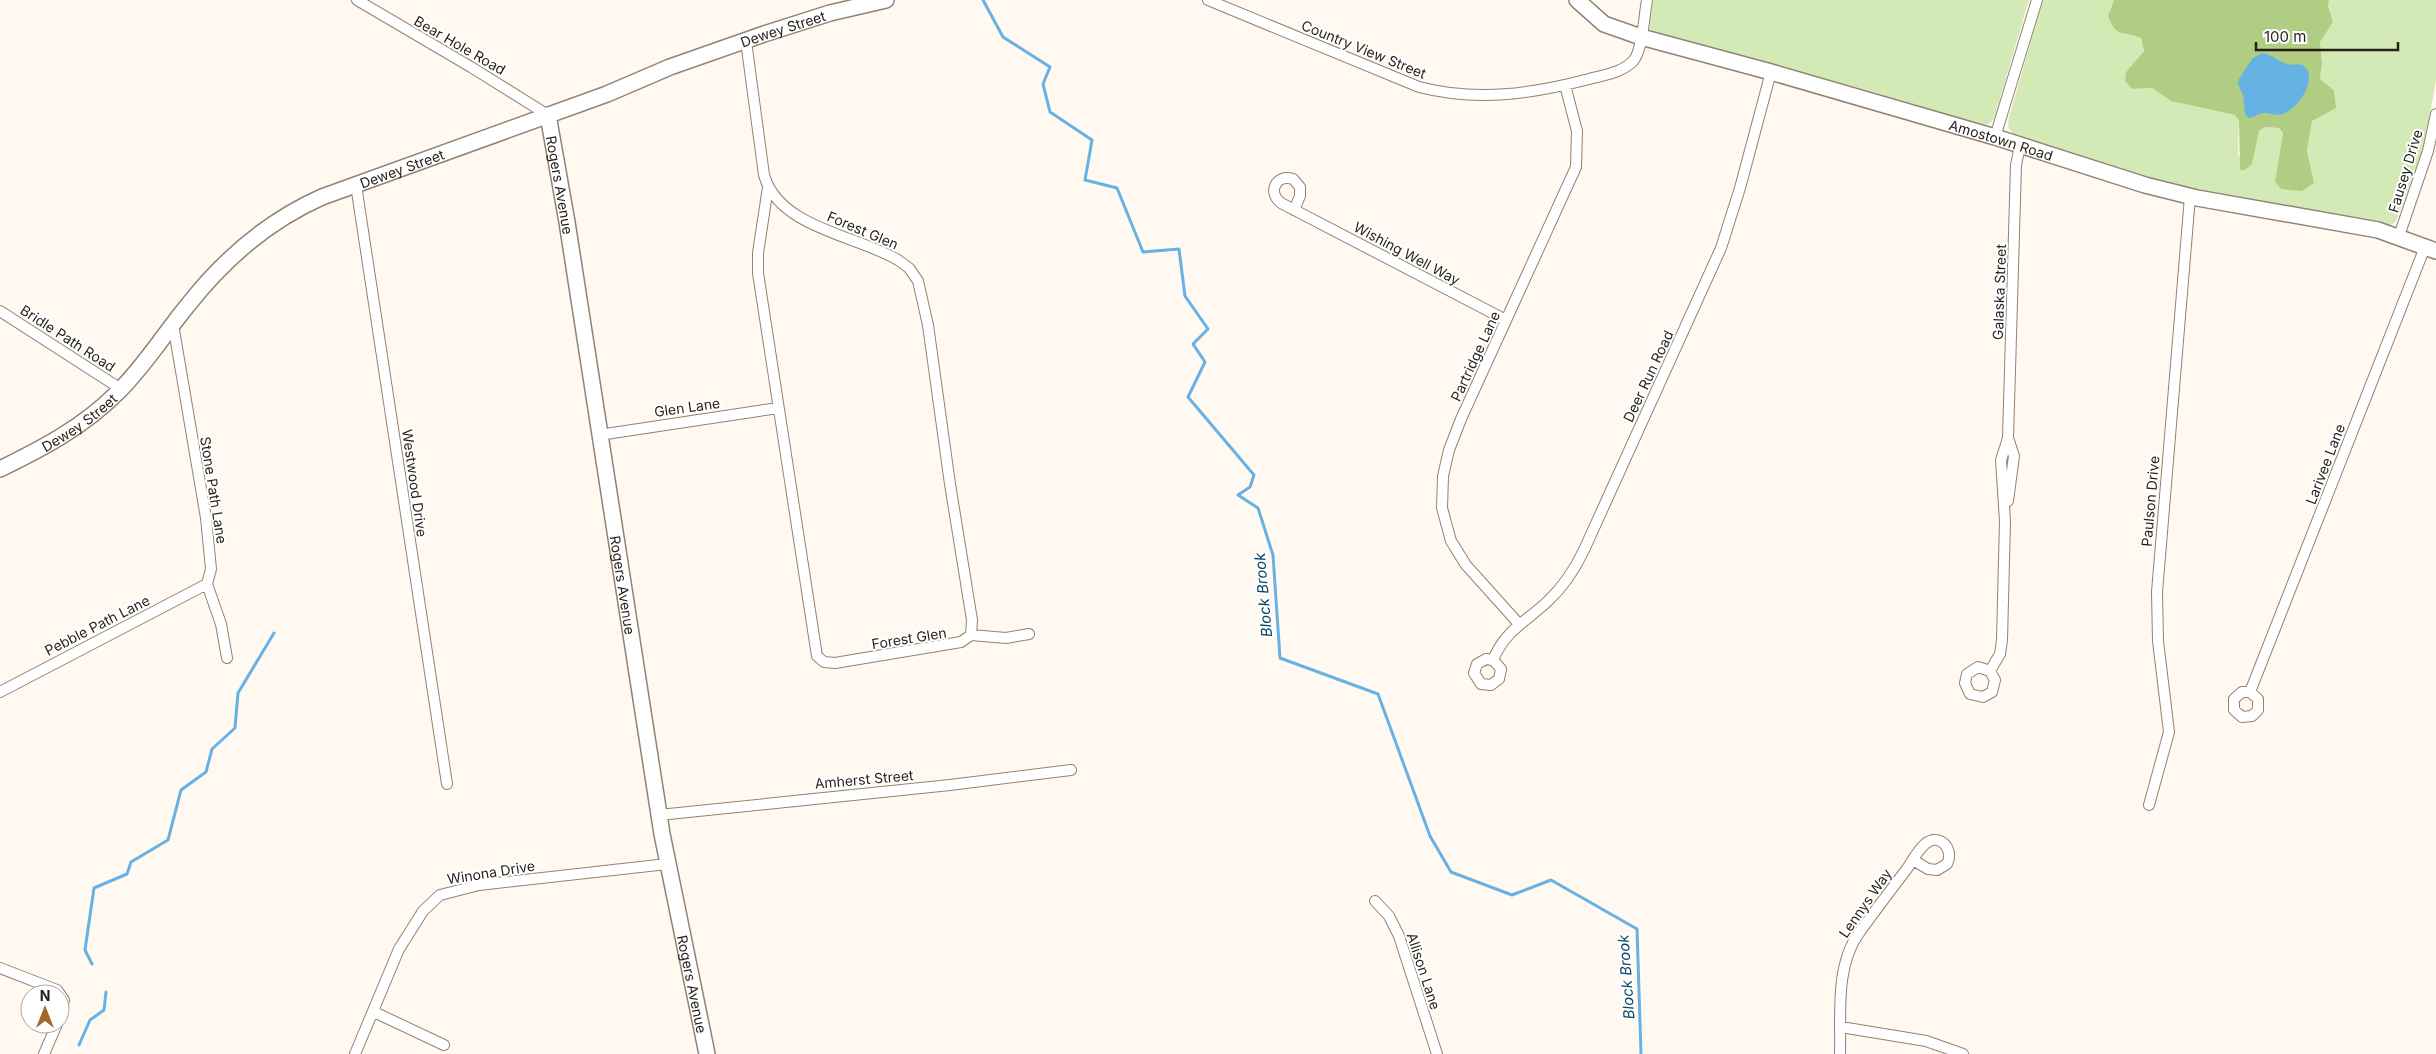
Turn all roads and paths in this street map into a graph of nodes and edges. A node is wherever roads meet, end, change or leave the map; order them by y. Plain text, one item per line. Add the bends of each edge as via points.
1 (357, 0) edge
2 (886, 0) edge
3 (1208, 0) edge
4 (1577, 0) edge
5 (1647, 0) edge
6 (2037, 0) edge
7 (865, 2) edge
8 (1641, 37) junction
9 (746, 41) junction
10 (1770, 72) junction
11 (1565, 86) junction
12 (2436, 114) edge
13 (548, 115) junction
14 (1995, 137) junction
15 (2020, 146) junction
16 (356, 185) junction
17 (768, 187) junction
18 (2190, 197) junction
19 (1294, 210) dead end
20 (2399, 236) junction
21 (2431, 249) edge
22 (0, 311) edge
23 (1506, 320) junction
24 (173, 324) junction
25 (121, 389) junction
26 (778, 408) junction
27 (599, 435) junction
28 (0, 469) edge
29 (207, 584) junction
30 (1519, 624) junction
31 (1029, 634) dead end
32 (971, 635) junction
33 (227, 658) dead end
34 (1493, 660) dead end
35 (1990, 671) dead end
36 (0, 692) edge
37 (2250, 692) dead end
38 (1071, 770) dead end
39 (447, 784) dead end
40 (2149, 806) dead end
41 (659, 815) junction
42 (1913, 860) dead end
43 (667, 864) junction
44 (1376, 901) dead end
45 (0, 968) edge
46 (41, 984) edge
47 (374, 1012) junction
48 (1841, 1027) junction
49 (53, 1034) edge
50 (444, 1045) dead end
51 (44, 1054) edge
52 (355, 1054) edge
53 (707, 1054) edge
54 (1437, 1054) edge
55 (1840, 1054) edge
56 (1963, 1054) edge

1 - 13 street, Bear Hole Road
2 - 7 main road, Dewey Street
3 - 11 street, Country View Street via 1429,90 1498,96
4 - 8 main road, Amostown Road via 1604,24
5 - 8 street, Country View Street
6 - 14 street
7 - 9 main road, Dewey Street
8 - 10 main road, Amostown Road
8 - 11 street, Country View Street via 1638,54 1627,66
9 - 13 main road, Dewey Street
9 - 17 street, Forest Glen
10 - 14 main road, Amostown Road
10 - 30 street, Deer Run Road via 1738,197 1717,257 1578,562 1555,594
11 - 23 street, Partridge Lane via 1577,131 1576,167
12 - 20 street, Fausey Drive via 2428,151
13 - 16 main road, Dewey Street
13 - 27 main road, Rogers Avenue
14 - 15 main road, Amostown Road
15 - 18 main road, Amostown Road
15 - 35 street, Galaska Street via 2016,174 2008,438 2014,461 2005,521 2001,648
16 - 24 main road, Dewey Street via 322,196 251,239 219,269
16 - 39 street, Westwood Drive
17 - 26 street, Forest Glen via 758,273
17 - 32 street, Forest Glen via 798,216 887,253 909,268 918,281 928,325 972,620
18 - 20 main road, Amostown Road via 2358,225
18 - 40 street, Paulson Drive via 2157,592 2159,650 2169,732
19 - 23 street, Wishing Well Way
20 - 21 main road, Amostown Road
21 - 37 street, Larivee Lane
22 - 25 street, Bridle Path Road
23 - 30 street, Partridge Lane via 1453,438 1441,497 1447,531 1457,553
24 - 25 main road, Dewey Street
24 - 29 street, Stone Path Lane via 206,518 211,570
25 - 28 main road, Dewey Street via 64,436
26 - 27 street, Glen Lane
26 - 32 street, Forest Glen via 819,659 835,663 937,648 961,642
27 - 41 main road, Rogers Avenue
29 - 33 street, Stone Path Lane via 221,624
29 - 36 street, Pebble Path Lane
30 - 34 street, Deer Run Road via 1502,642
31 - 32 street via 1006,638
38 - 41 street, Amherst Street
41 - 43 main road, Rogers Avenue
42 - 48 street, Lennys Way via 1850,948 1844,969
43 - 47 street, Winona Drive via 479,885 440,896 423,911 399,949
43 - 53 main road, Rogers Avenue
44 - 54 street, Allison Lane via 1389,916 1399,936
45 - 46 street
47 - 50 street
47 - 52 street, Winona Drive
48 - 55 street, Lennys Way
48 - 56 street via 1926,1041
49 - 51 street

